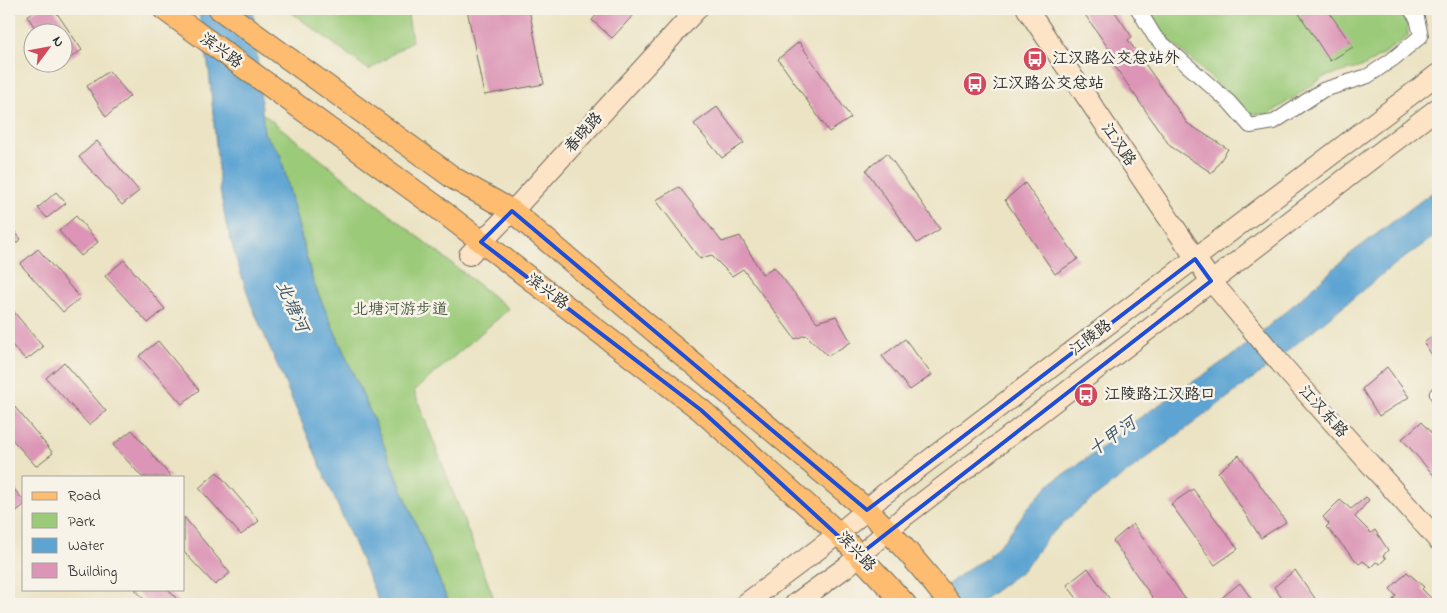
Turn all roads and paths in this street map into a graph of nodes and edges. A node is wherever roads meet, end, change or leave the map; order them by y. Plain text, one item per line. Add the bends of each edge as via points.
1 (164, 9) edge
2 (220, 9) edge
3 (697, 9) edge
4 (1026, 9) edge
5 (1138, 9) edge
6 (1410, 9) edge
7 (1438, 74) edge
8 (1438, 108) edge
9 (512, 211) junction
10 (475, 248) junction
11 (1195, 259) junction
12 (1211, 281) junction
13 (867, 510) junction
14 (889, 530) junction
15 (838, 533) junction
16 (1438, 540) edge
17 (859, 555) junction
18 (745, 604) edge
19 (795, 604) edge
20 (905, 604) edge
21 (950, 604) edge

1 - 10 main road, 滨兴路 via 434,205
2 - 9 main road, 滨兴路 via 455,179
3 - 9 main road, 春晓路
4 - 11 main road, 江汉路
5 - 6 street via 1155,37 1229,102 1250,126 1274,122 1324,90 1368,76 1394,59 1420,36 1417,18
7 - 11 main road, 江陵路
8 - 12 main road, 江陵路
9 - 10 main road, 春晓路
9 - 13 main road, 滨兴路
10 - 15 main road, 滨兴路 via 701,410
11 - 12 main road, 江汉路
11 - 13 main road, 江陵路
12 - 14 main road, 江陵路
12 - 16 main road, 江汉东路
13 - 14 main road, 滨兴路
13 - 15 main road, 江陵路
14 - 17 main road, 江陵路
14 - 21 main road, 滨兴路
15 - 17 main road, 滨兴路
15 - 18 main road, 江陵路
17 - 19 main road, 江陵路
17 - 20 main road, 滨兴路

